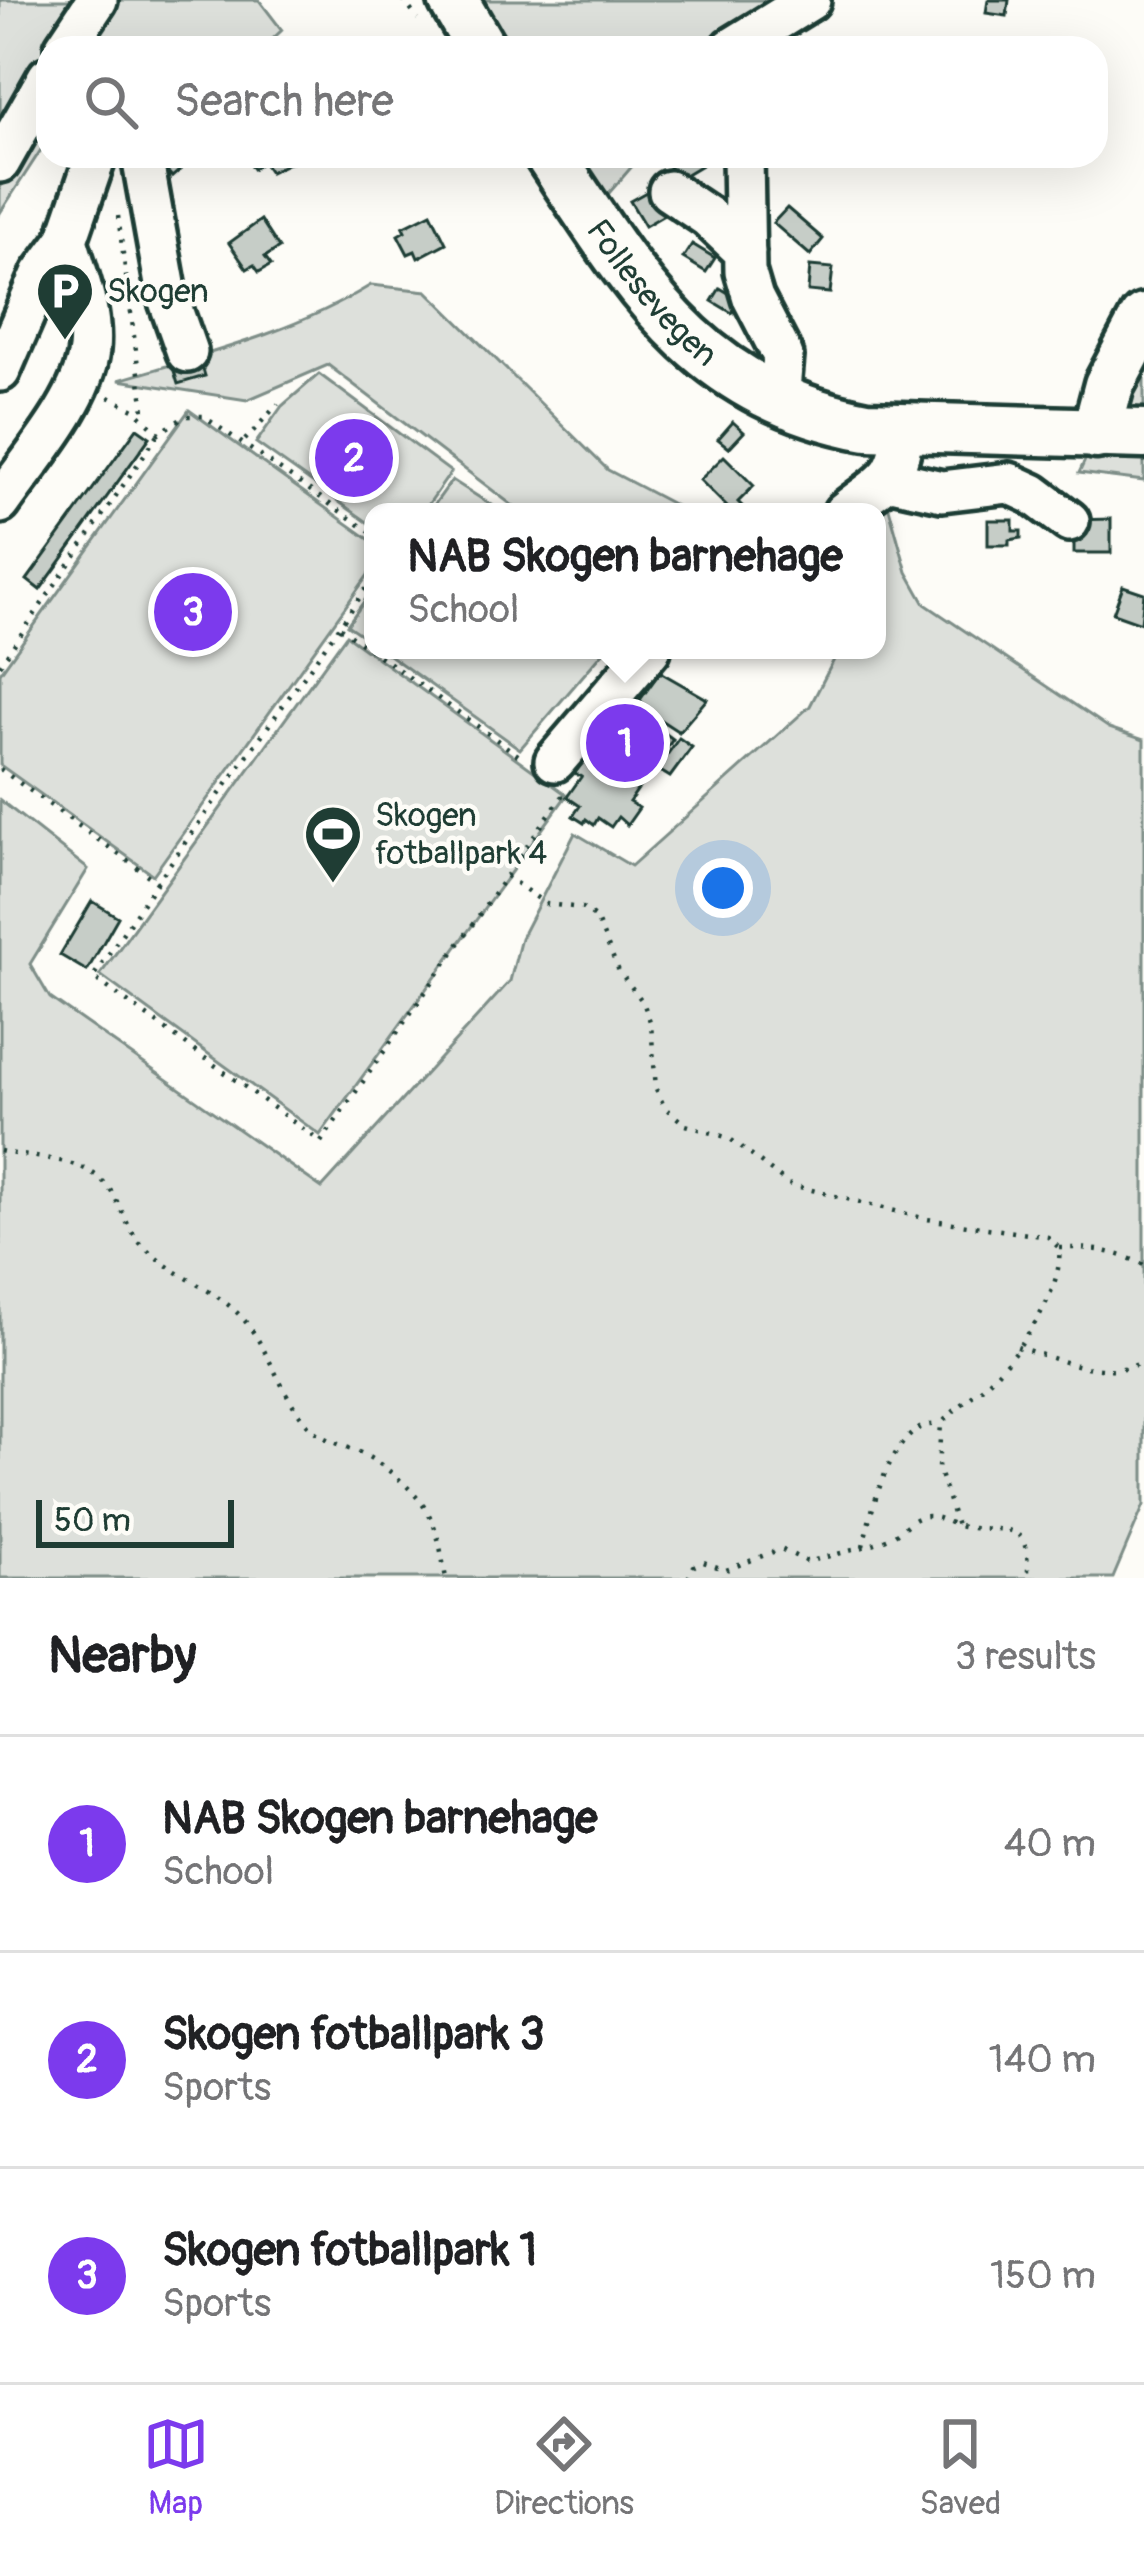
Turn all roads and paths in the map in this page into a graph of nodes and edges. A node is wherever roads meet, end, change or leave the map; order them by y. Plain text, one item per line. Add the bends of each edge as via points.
1 (98, 0) edge
2 (453, 0) edge
3 (810, 0) edge
4 (76, 36) edge
5 (474, 36) edge
6 (746, 36) edge
7 (36, 98) edge
8 (0, 162) edge
9 (92, 168) edge
10 (144, 168) edge
11 (559, 168) edge
12 (743, 168) edge
13 (669, 191) dead end
14 (118, 207) dead end
15 (67, 240) junction
16 (745, 252) junction
17 (1139, 331) edge
18 (187, 352) dead end
19 (0, 371) edge
20 (81, 384) junction
21 (779, 401) junction
22 (278, 404) dead end
23 (146, 421) junction
24 (903, 429) junction
25 (159, 433) junction
26 (1096, 434) junction
27 (1144, 434) edge
28 (244, 441) junction
29 (887, 479) junction
30 (0, 503) edge
31 (856, 503) edge
32 (1070, 521) dead end
33 (364, 527) edge
34 (364, 591) edge
35 (339, 626) junction
36 (364, 644) edge
37 (384, 659) edge
38 (642, 659) edge
39 (0, 665) edge
40 (555, 760) junction
41 (0, 769) edge
42 (506, 876) junction
43 (157, 882) junction
44 (0, 1151) edge
45 (1059, 1248) junction
46 (1144, 1265) edge
47 (1016, 1346) junction
48 (1144, 1361) edge
49 (941, 1424) junction
50 (957, 1526) junction
51 (863, 1546) junction
52 (446, 1578) edge
53 (688, 1578) edge
54 (1028, 1578) edge

1 - 4 street
2 - 5 main road
3 - 6 street
7 - 8 street
9 - 15 street
10 - 18 street via 167,295
11 - 21 main road, Follesevegen via 663,315 721,369
12 - 16 street, Follesevegen
13 - 16 street
14 - 23 path
15 - 19 street via 42,274
15 - 20 street via 87,310
16 - 21 street, Follesevegen via 753,298 783,356
17 - 26 main road via 1109,385
17 - 27 main road
20 - 23 path
20 - 30 street
21 - 24 main road, Follesevegen via 828,419
22 - 28 path
23 - 25 path
24 - 26 main road, Follesevegen
24 - 29 street via 901,461
25 - 28 path via 186,416 203,416
25 - 39 path
26 - 27 main road, Follesevegen
28 - 33 path
29 - 31 street
29 - 32 street via 942,491 1009,482
34 - 35 path
35 - 36 path
35 - 43 path
37 - 40 path via 522,760
38 - 40 street
40 - 42 path via 562,796
41 - 43 path
42 - 43 path via 321,1142 93,977
42 - 45 path via 546,904 596,918 651,1024 656,1089 686,1125 729,1138 788,1184 927,1219 1048,1238
44 - 52 path via 63,1160 112,1190 144,1248 243,1320 308,1425 363,1454 423,1505
45 - 46 path via 1090,1247
45 - 47 path via 1047,1305
47 - 48 path via 1116,1371
47 - 49 path
49 - 50 path via 938,1468
49 - 51 path via 921,1427 904,1444 884,1477
50 - 51 path via 929,1515
50 - 54 path via 1021,1537
51 - 53 path via 808,1562 781,1549 726,1570 704,1562

